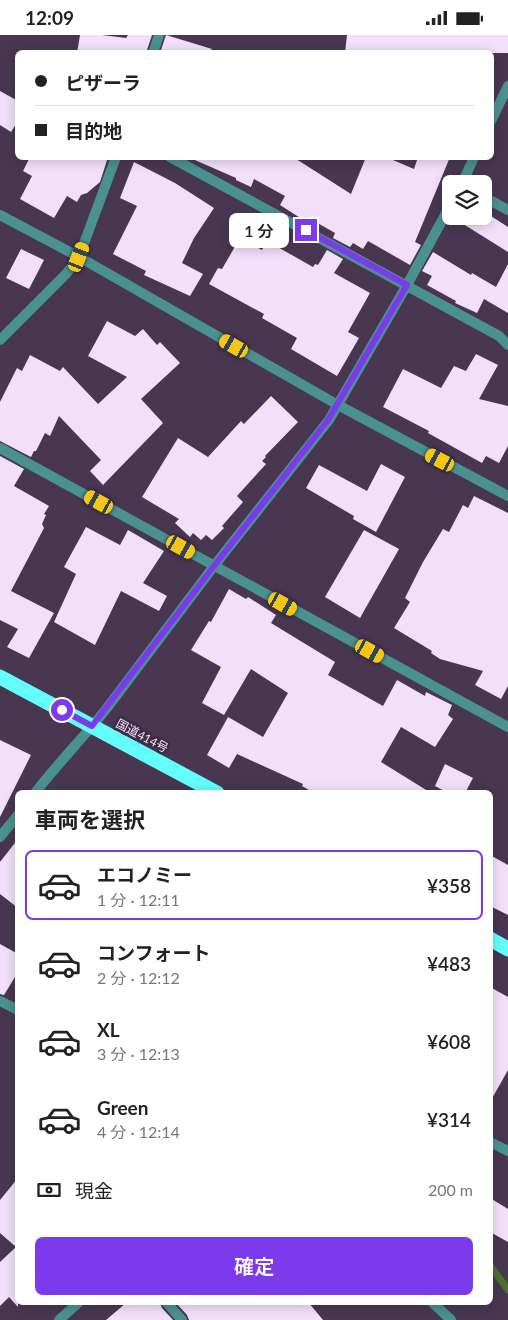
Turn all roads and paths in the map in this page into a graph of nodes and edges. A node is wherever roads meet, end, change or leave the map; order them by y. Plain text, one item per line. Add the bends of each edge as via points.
1 (159, 35) edge
2 (154, 50) edge
3 (508, 85) edge
4 (494, 115) edge
5 (115, 160) edge
6 (176, 160) edge
7 (473, 160) edge
8 (466, 175) edge
9 (492, 202) edge
10 (508, 211) edge
11 (0, 215) edge
12 (442, 221) edge
13 (79, 257) junction
14 (407, 285) junction
15 (0, 340) edge
16 (508, 345) edge
17 (338, 405) junction
18 (0, 448) edge
19 (508, 496) edge
20 (214, 566) junction
21 (0, 677) edge
22 (92, 726) junction
23 (508, 727) edge
24 (37, 790) edge
25 (211, 790) edge
26 (15, 819) edge
27 (0, 837) edge
28 (493, 941) edge
29 (508, 949) edge
30 (0, 1001) edge
31 (15, 1008) edge
32 (493, 1144) edge
33 (508, 1151) edge
34 (76, 1305) edge
35 (169, 1305) edge
36 (435, 1305) edge
37 (59, 1320) edge
38 (182, 1320) edge
39 (451, 1320) edge

1 - 2 street
3 - 4 street
5 - 13 street
6 - 14 street
7 - 8 street
9 - 10 street
11 - 13 street
12 - 14 street
13 - 15 street
13 - 17 street
14 - 16 street via 499,336
14 - 17 street
17 - 19 street
17 - 20 street
18 - 20 street
20 - 22 street
20 - 23 street
21 - 22 highway, 国道414号
22 - 24 street
22 - 25 highway, 国道414号
26 - 27 street
28 - 29 highway
30 - 31 street
32 - 33 street
34 - 37 street
35 - 38 street
36 - 39 street

